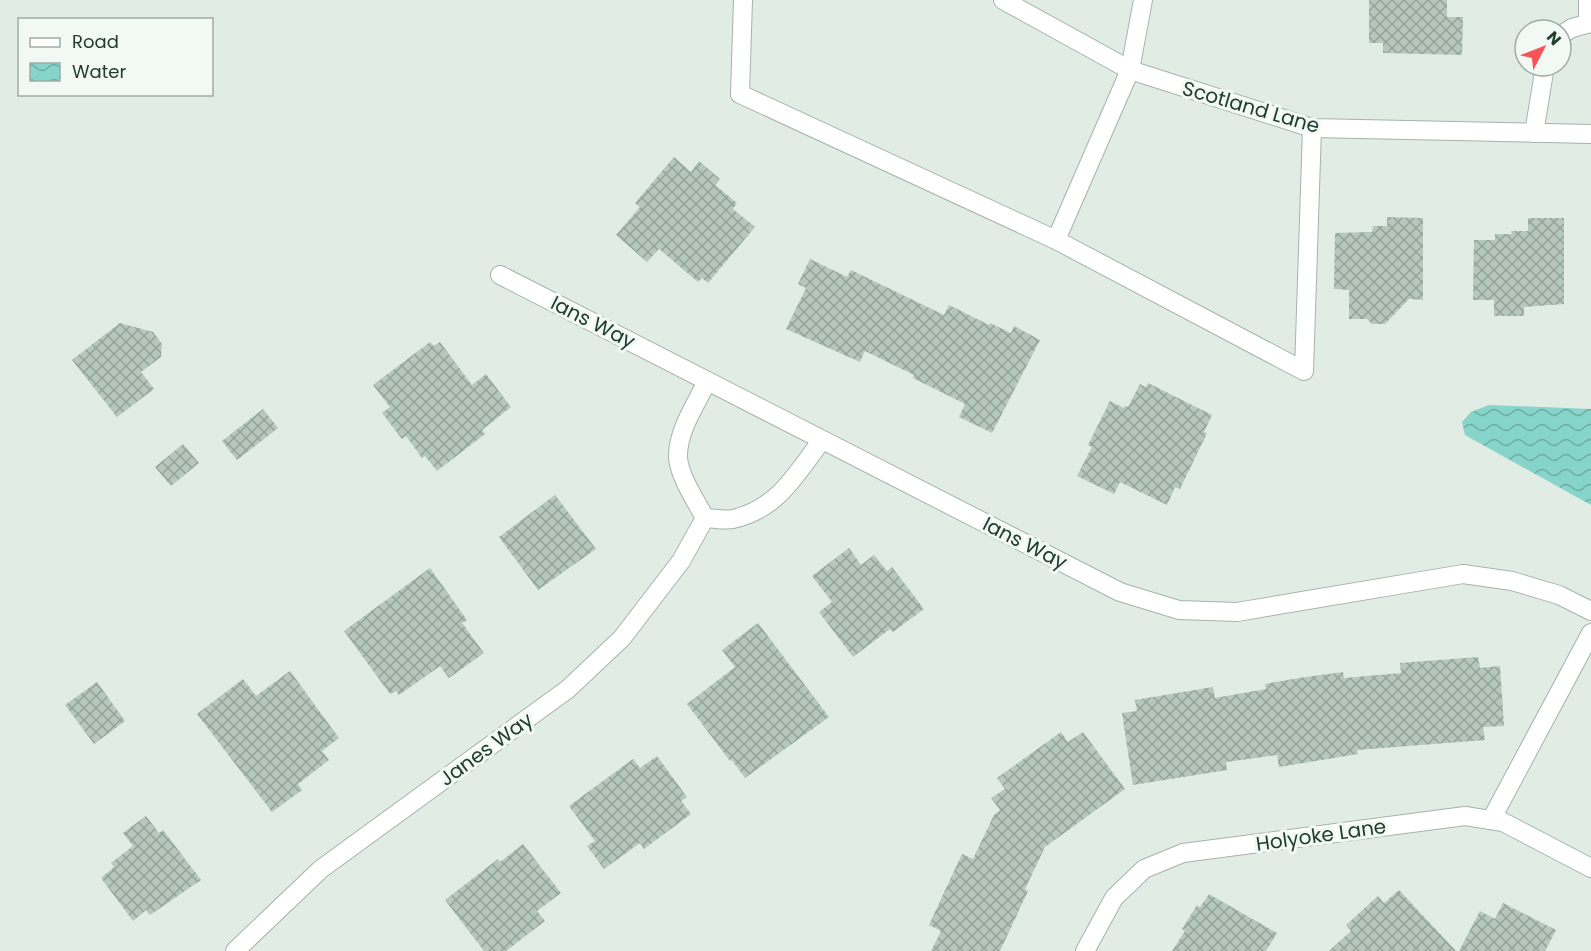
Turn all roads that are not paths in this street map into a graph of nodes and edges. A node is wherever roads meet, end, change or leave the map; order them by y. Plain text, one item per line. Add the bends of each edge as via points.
1 (743, 0) edge
2 (1003, 0) edge
3 (1143, 0) edge
4 (1588, 0) edge
5 (1589, 23) edge
6 (1573, 28) edge
7 (1130, 70) junction
8 (1543, 78) edge
9 (1312, 128) junction
10 (1534, 133) junction
11 (1591, 134) edge
12 (1056, 240) junction
13 (500, 275) dead end
14 (707, 381) junction
15 (822, 440) junction
16 (705, 518) junction
17 (1591, 611) edge
18 (1591, 633) edge
19 (1491, 820) junction
20 (1591, 868) edge
21 (235, 951) edge
22 (1085, 951) edge

1 - 12 street via 740,94
2 - 7 street, Scotland Lane
3 - 7 street
4 - 5 street
5 - 6 street
7 - 9 street, Scotland Lane
7 - 12 street
8 - 10 street
9 - 10 street, Scotland Lane
9 - 12 street via 1304,371
10 - 11 street, Scotland Lane
13 - 14 street, Ians Way
14 - 15 street, Ians Way
14 - 16 street via 683,431 677,455
15 - 16 street via 781,495 760,510 731,520
15 - 17 street, Ians Way via 1120,592 1179,610 1237,612 1463,574 1512,581 1559,595
16 - 21 street, Janes Way via 681,561 622,638 568,689 321,869
18 - 19 street
19 - 20 street, Holyoke Lane via 1503,822
19 - 22 street, Holyoke Lane via 1465,816 1183,853 1144,869 1114,898

